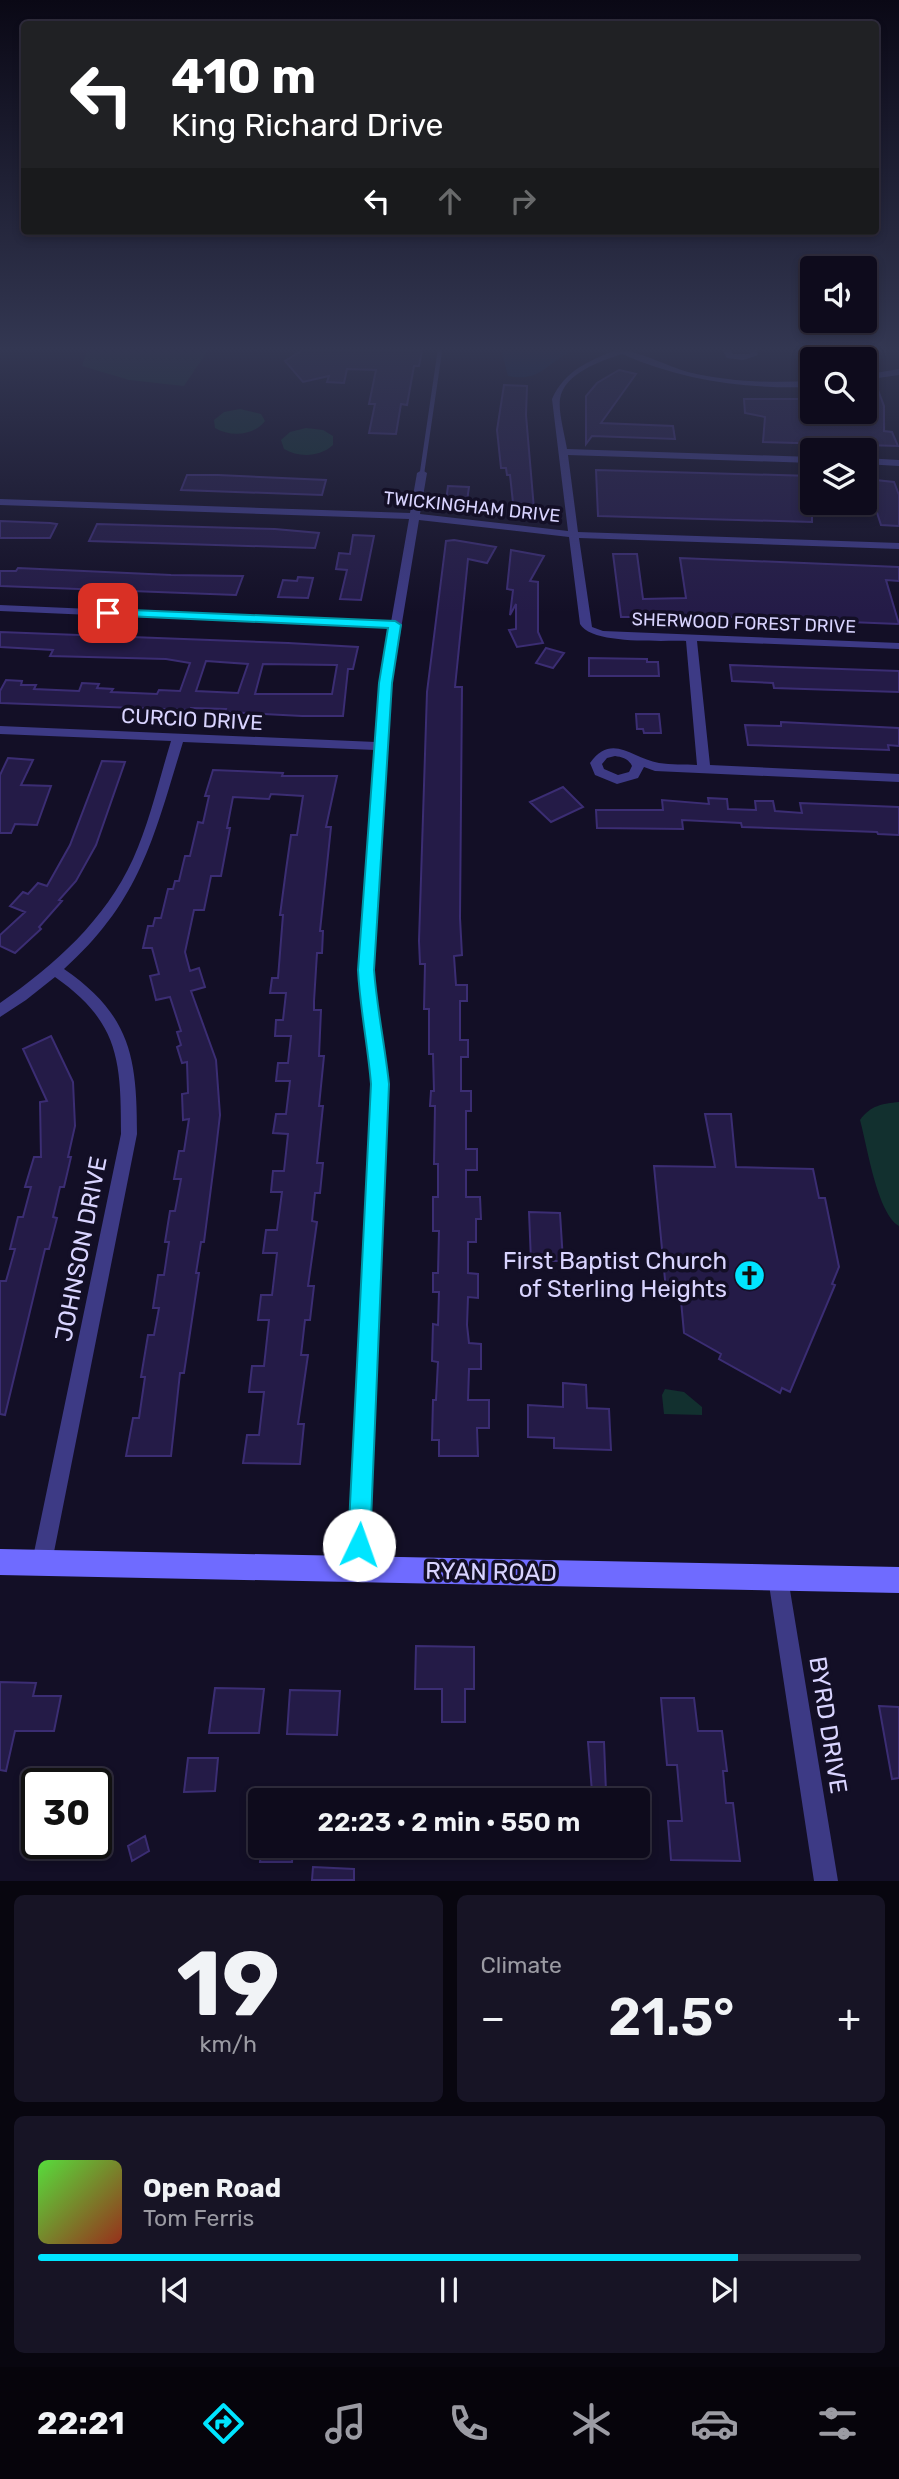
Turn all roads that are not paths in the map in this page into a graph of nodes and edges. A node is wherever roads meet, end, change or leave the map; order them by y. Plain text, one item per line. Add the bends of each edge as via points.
1 (427, 438) edge
2 (560, 438) edge
3 (562, 452) junction
4 (800, 460) edge
5 (877, 462) edge
6 (899, 463) edge
7 (422, 474) joint
8 (0, 502) edge
9 (414, 516) junction
10 (573, 534) junction
11 (899, 546) edge
12 (0, 608) edge
13 (395, 625) junction
14 (691, 638) junction
15 (899, 646) edge
16 (0, 730) edge
17 (178, 738) junction
18 (382, 746) junction
19 (633, 758) junction
20 (655, 767) junction
21 (704, 769) junction
22 (634, 775) junction
23 (899, 778) edge
24 (55, 970) junction
25 (0, 1011) edge
26 (0, 1562) edge
27 (42, 1563) junction
28 (358, 1569) junction
29 (778, 1578) junction
30 (899, 1580) edge
31 (826, 1881) edge

1 - 7 lane
2 - 3 street
3 - 4 street
3 - 10 street
5 - 6 street
7 - 9 street
8 - 9 street, TWICKINGHAM DRIVE
9 - 10 street, TWICKINGHAM DRIVE
9 - 13 street
10 - 11 street, TWICKINGHAM DRIVE
10 - 14 street, SHERWOOD FOREST DRIVE via 588,629 601,634
12 - 13 street
13 - 18 street
14 - 15 street, SHERWOOD FOREST DRIVE
14 - 21 street
16 - 17 street, CURCIO DRIVE
17 - 18 street, CURCIO DRIVE
17 - 24 street via 138,860 120,894
18 - 28 street via 366,970 380,1084
19 - 20 street
19 - 22 street via 638,766
19 - 22 street via 609,752 596,762 599,772 610,778
20 - 21 street
20 - 22 street
21 - 23 street
24 - 25 street
24 - 27 street, JOHNSON DRIVE via 90,995 110,1020 126,1058 129,1121
26 - 27 main road, RYAN ROAD
27 - 28 main road, RYAN ROAD
28 - 29 main road, RYAN ROAD
29 - 30 main road, RYAN ROAD
29 - 31 street, BYRD DRIVE

